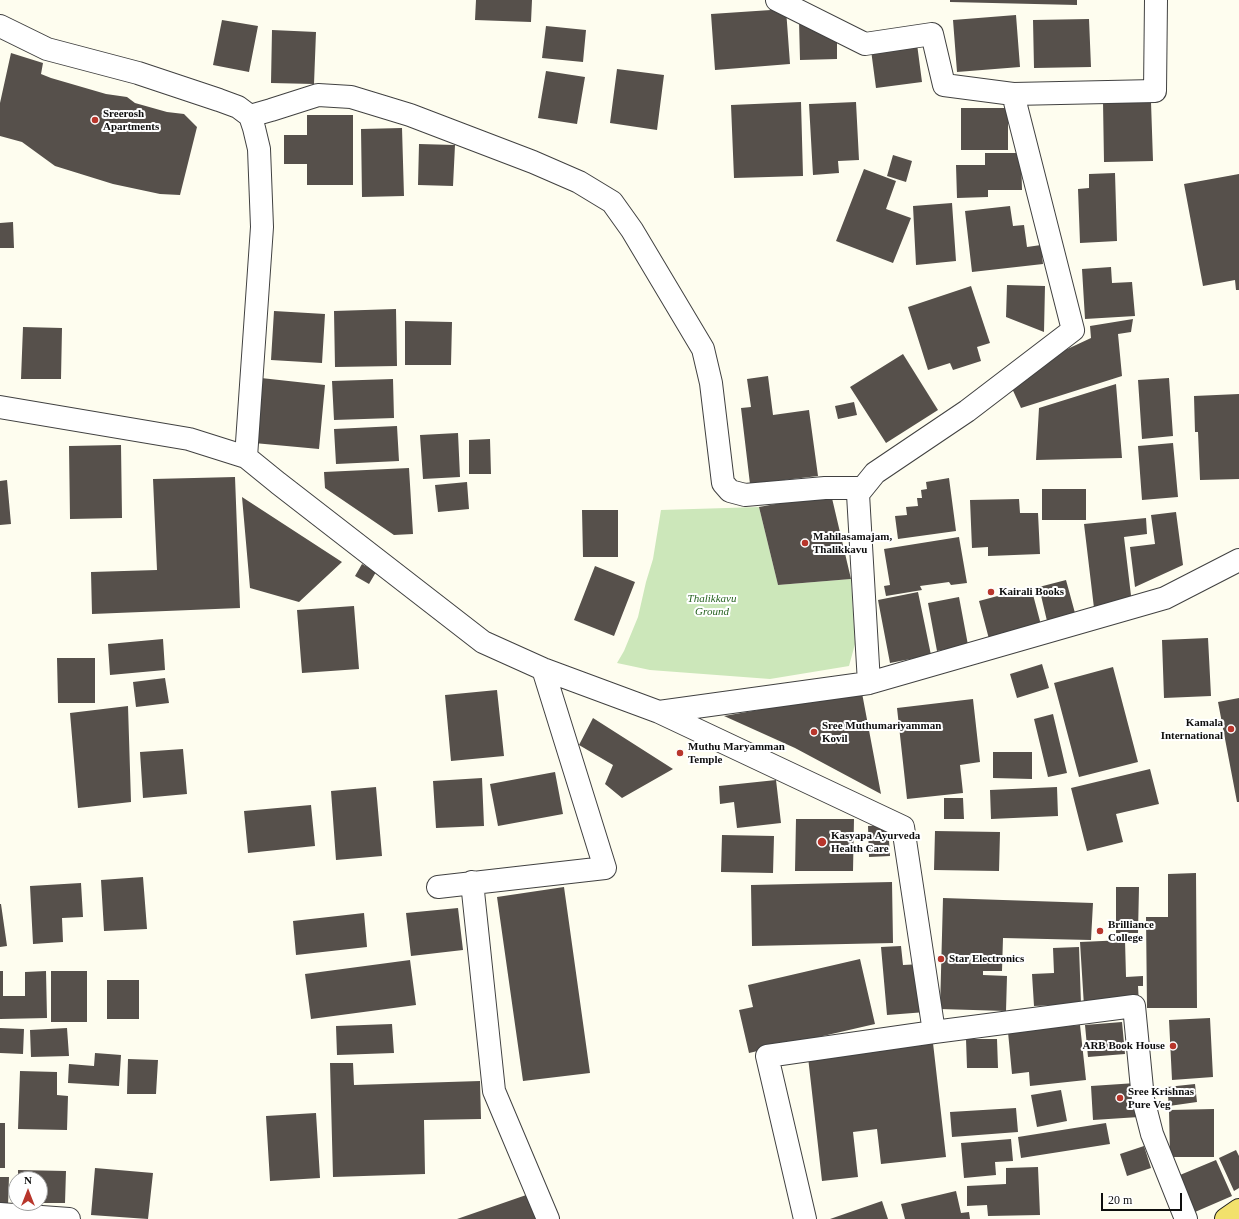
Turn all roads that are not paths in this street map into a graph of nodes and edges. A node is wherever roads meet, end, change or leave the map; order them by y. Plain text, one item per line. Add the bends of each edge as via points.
1 (777, 0) edge
2 (1156, 0) edge
3 (0, 26) edge
4 (1013, 94) junction
5 (250, 116) junction
6 (0, 408) edge
7 (246, 457) junction
8 (862, 488) junction
9 (1239, 560) edge
10 (543, 669) junction
11 (869, 683) junction
12 (659, 712) junction
13 (472, 882) junction
14 (438, 887) dead end
15 (934, 1032) junction
16 (1239, 1210) edge
17 (0, 1214) edge
18 (69, 1219) edge
19 (548, 1219) edge
20 (805, 1219) edge
21 (1186, 1219) edge
22 (1226, 1219) edge

1 - 4 street via 865,44 932,34 944,85
2 - 4 street via 1155,91
3 - 5 street via 47,49 138,73 238,107
4 - 8 street via 1072,330 967,411 875,473
5 - 7 street via 259,149 262,227
5 - 8 street via 318,95 351,98 410,115 533,162 579,182 612,202 632,230 703,349 712,383 723,483 730,491 744,495 825,488
6 - 7 street via 189,439
7 - 10 street via 483,642
8 - 11 street via 858,494
9 - 11 street via 1165,598
10 - 12 street
10 - 13 street via 605,868
11 - 12 street
12 - 15 street via 903,827
13 - 14 street
13 - 19 street via 494,1091
15 - 20 street via 766,1056
15 - 21 street via 1134,1006 1143,1099 1152,1134
16 - 22 main road
17 - 18 street

